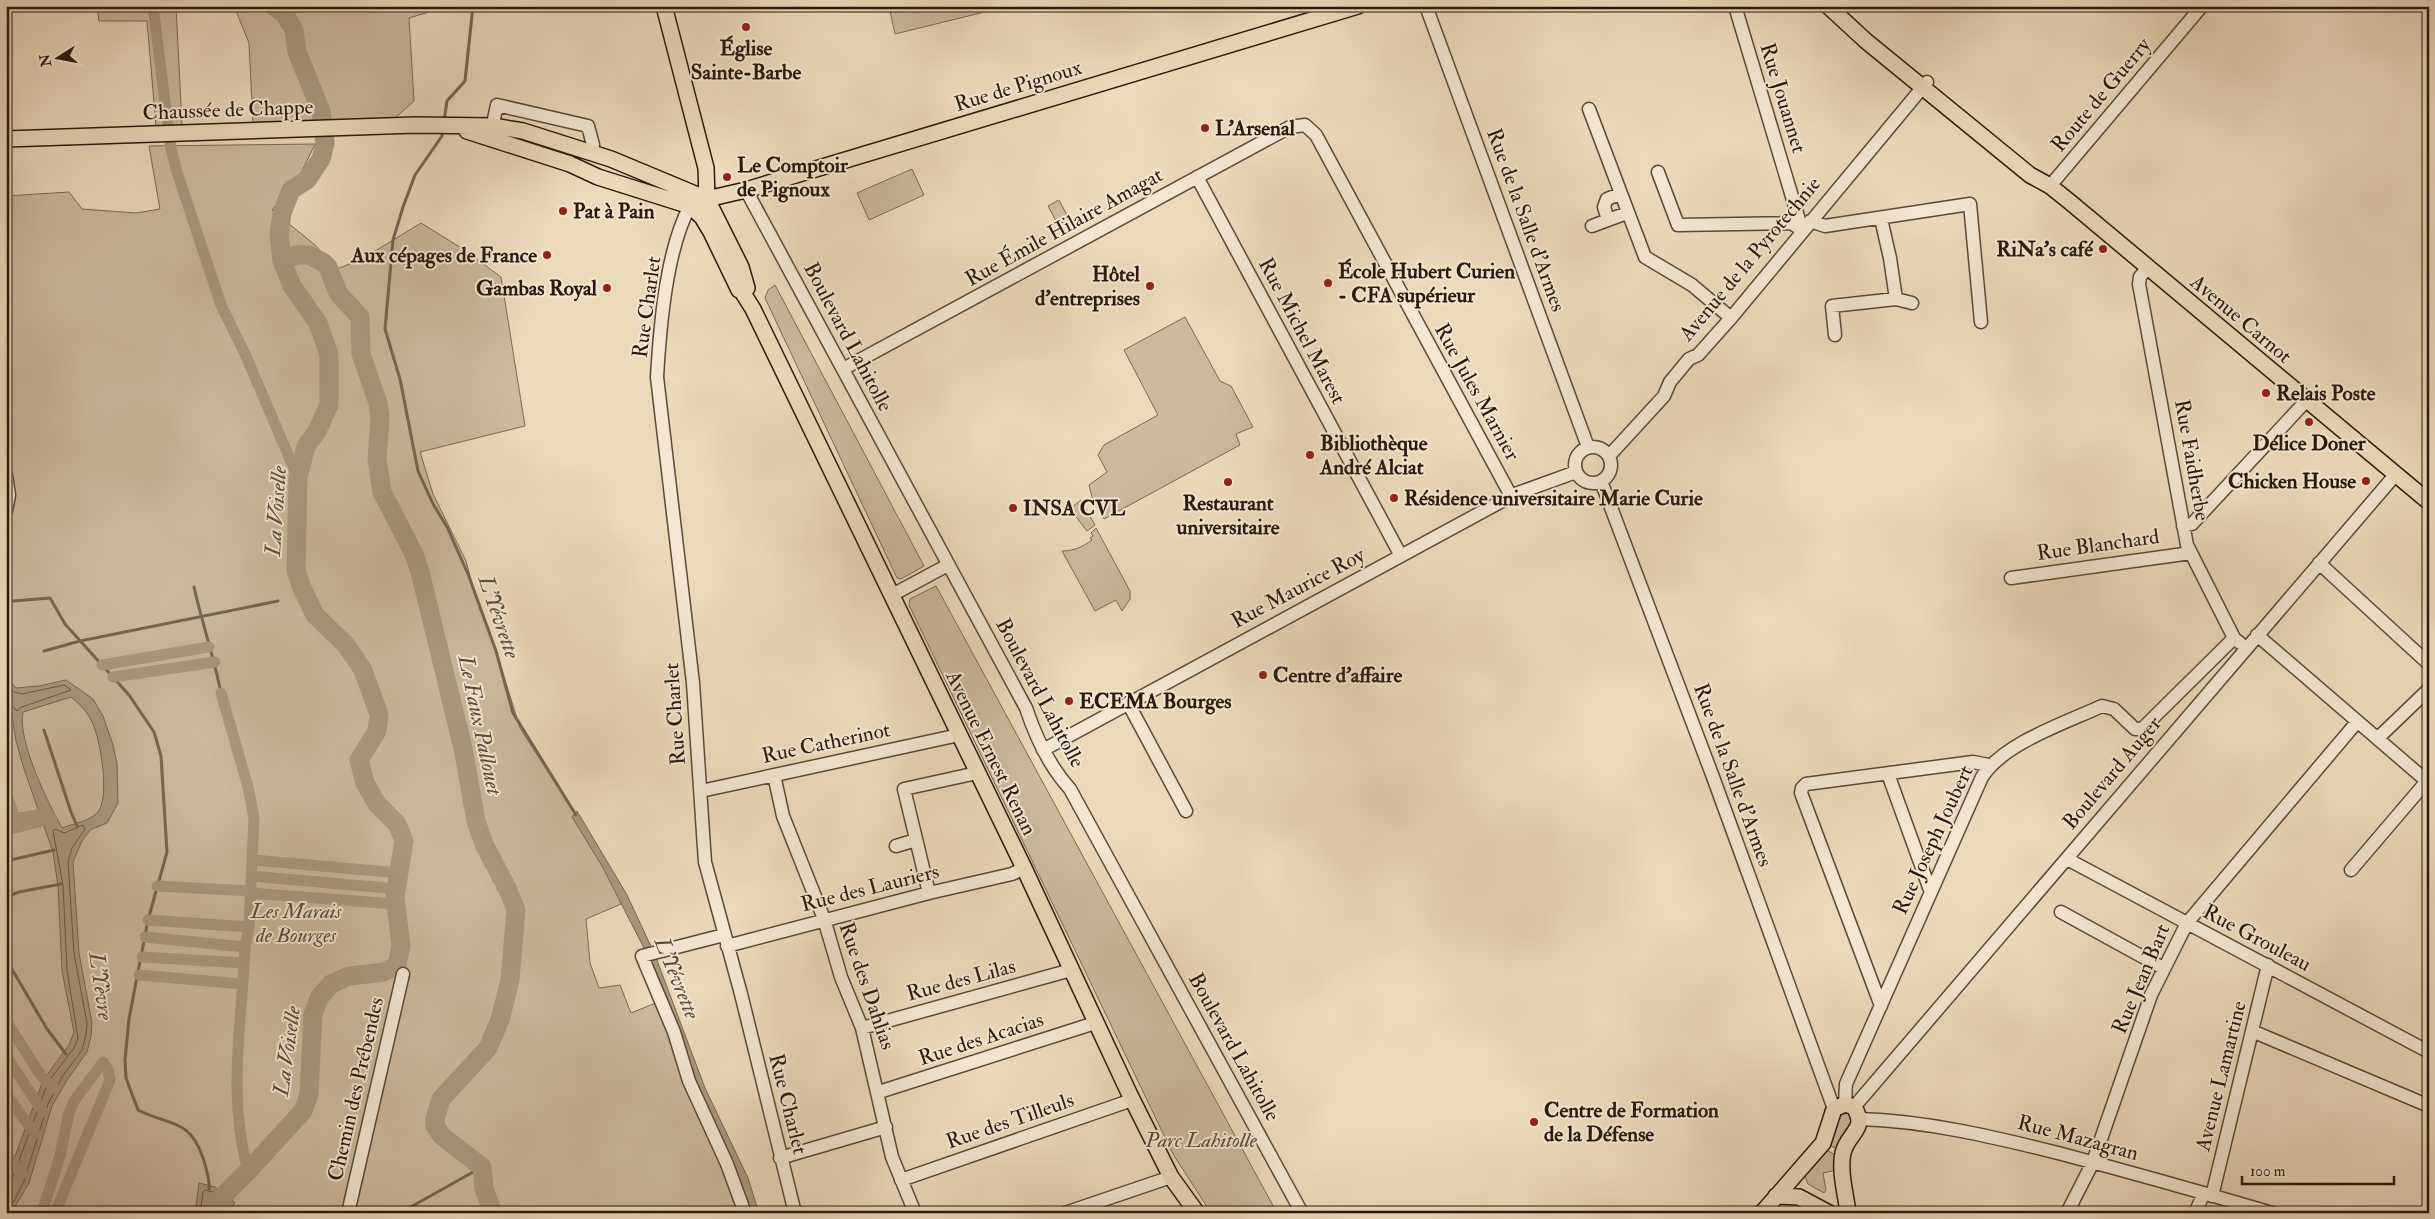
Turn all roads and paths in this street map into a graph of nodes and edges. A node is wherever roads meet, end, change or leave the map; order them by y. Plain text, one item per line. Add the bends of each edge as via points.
1 (664, 6) edge
2 (1358, 6) edge
3 (1426, 6) edge
4 (1735, 6) edge
5 (1828, 6) edge
6 (1840, 6) edge
7 (2202, 6) edge
8 (1925, 84) junction
9 (1589, 109) dead end
10 (1305, 125) joint
11 (491, 132) junction
12 (6, 139) edge
13 (590, 152) junction
14 (570, 164) junction
15 (1658, 172) dead end
16 (1197, 177) junction
17 (2050, 186) junction
18 (746, 190) junction
19 (1620, 194) junction
20 (707, 198) junction
21 (690, 206) junction
22 (1627, 213) junction
23 (702, 217) junction
24 (1880, 219) junction
25 (1608, 220) junction
26 (1806, 225) junction
27 (1592, 226) dead end
28 (2148, 267) junction
29 (1896, 299) junction
30 (1912, 303) dead end
31 (754, 309) junction
32 (1731, 318) junction
33 (1981, 322) dead end
34 (1835, 335) dead end
35 (843, 369) junction
36 (2306, 401) junction
37 (1588, 447) junction
38 (1609, 456) junction
39 (1576, 472) junction
40 (2396, 474) junction
41 (6, 475) edge
42 (1601, 481) junction
43 (1510, 496) junction
44 (2429, 502) edge
45 (6, 511) edge
46 (2183, 526) junction
47 (2191, 553) junction
48 (1401, 556) junction
49 (2319, 564) junction
50 (948, 565) junction
51 (2011, 578) dead end
52 (892, 596) junction
53 (2257, 635) junction
54 (2234, 638) junction
55 (2245, 648) junction
56 (2429, 664) edge
57 (2429, 689) edge
58 (1128, 703) junction
59 (2357, 722) junction
60 (959, 735) junction
61 (2378, 738) junction
62 (1043, 750) junction
63 (1989, 766) junction
64 (977, 773) junction
65 (1888, 774) junction
66 (774, 775) junction
67 (2428, 782) edge
68 (701, 791) junction
69 (1186, 811) dead end
70 (916, 840) junction
71 (896, 846) dead end
72 (2068, 859) junction
73 (1024, 868) junction
74 (2351, 870) dead end
75 (1930, 890) junction
76 (930, 893) junction
77 (2061, 912) dead end
78 (824, 919) junction
79 (2187, 923) junction
80 (725, 940) junction
81 (2268, 965) junction
82 (2163, 968) junction
83 (1071, 970) junction
84 (403, 974) dead end
85 (1881, 1006) junction
86 (1095, 1023) junction
87 (862, 1028) junction
88 (2252, 1031) junction
89 (2429, 1052) edge
90 (879, 1092) junction
91 (1132, 1100) junction
92 (2429, 1106) edge
93 (1854, 1110) junction
94 (886, 1127) junction
95 (780, 1158) junction
96 (2093, 1162) junction
97 (1801, 1168) junction
98 (1171, 1177) junction
99 (901, 1180) junction
100 (2208, 1194) junction
101 (1846, 1195) junction
102 (1776, 1196) junction
103 (1819, 1208) edge
104 (348, 1213) edge
105 (745, 1213) edge
106 (795, 1213) edge
107 (915, 1213) edge
108 (1066, 1213) edge
109 (1197, 1213) edge
110 (1302, 1213) edge
111 (1762, 1213) edge
112 (1848, 1213) edge
113 (2067, 1213) edge
114 (2195, 1213) edge
115 (2272, 1213) edge

1 - 20 main road via 706,168
2 - 18 main road, Rue de Pignoux
3 - 37 street, Rue de la Salle d'Armes
4 - 26 street, Rue Jouannet
5 - 8 main road via 1866,41
6 - 8 main road
7 - 17 street, Route de Guerry
8 - 17 main road, Avenue Carnot via 2030,175
8 - 26 street, Avenue de la Pyrotechnie
9 - 19 street
10 - 16 street, Rue Émile Hilaire Amagat via 1290,127
10 - 43 street, Rue Jules Marnier via 1316,135
11 - 12 main road, Chaussée de Chappe via 431,125
11 - 13 main road, Chaussée de Chappe via 523,131
11 - 13 street via 497,105 588,126 593,145
11 - 14 main road, Chaussée de Chappe
13 - 20 main road, Chaussée de Chappe
14 - 20 main road, Chaussée de Chappe via 590,166 680,195
14 - 21 main road, Chaussée de Chappe via 598,177
15 - 26 street via 1678,224 1791,222
16 - 35 street, Rue Émile Hilaire Amagat
16 - 48 street, Rue Michel Marest
17 - 28 main road, Avenue Carnot
18 - 20 main road, Rue de Pignoux
18 - 35 street, Boulevard Lahitolle
19 - 22 street
19 - 25 street via 1607,199 1604,206
20 - 21 main road, Rue de Pignoux
20 - 23 main road
20 - 31 main road, Avenue Ernest Renan via 741,267
21 - 23 main road, Avenue Ernest Renan
21 - 68 street, Rue Charlet via 681,222 666,293 657,377 687,621
22 - 25 street
22 - 32 street via 1645,257 1692,285
23 - 31 main road, Avenue Ernest Renan via 746,307
24 - 26 street
24 - 29 street
24 - 33 street via 1970,204
25 - 27 street
26 - 32 street, Avenue de la Pyrotechnie
28 - 36 main road, Avenue Carnot
28 - 46 street, Rue Faidherbe via 2139,284
29 - 30 street
29 - 34 street via 1832,306
31 - 52 main road, Avenue Ernest Renan
32 - 38 street, Avenue de la Pyrotechnie via 1698,355 1689,359 1670,382 1664,396
35 - 50 street, Boulevard Lahitolle
36 - 40 main road, Avenue Carnot
36 - 46 street via 2192,524
37 - 38 street via 1596,446
37 - 39 street via 1579,452 1575,461
38 - 42 street via 1610,470
39 - 42 street via 1586,482
39 - 43 street, Rue Maurice Roy
40 - 44 main road, Avenue Carnot
40 - 49 street, Boulevard Auger
41 - 45 street via 9,495
42 - 93 street, Rue de la Salle d'Armes via 1825,1083
43 - 48 street, Rue Maurice Roy
46 - 47 street, Rue Faidherbe
47 - 51 street, Rue Blanchard
47 - 54 street, Rue Faidherbe
48 - 58 street, Rue Maurice Roy
49 - 53 street, Boulevard Auger
49 - 56 street
50 - 52 street
50 - 62 street, Boulevard Lahitolle via 1026,708
52 - 60 main road, Avenue Ernest Renan
53 - 55 street, Boulevard Auger
53 - 59 street
54 - 55 street, Rue Faidherbe
54 - 63 street, Rue Joseph Joubert via 2142,729 2135,729 2114,709 2102,706 2009,749
55 - 72 street, Boulevard Auger
57 - 61 street
58 - 62 street, Rue Maurice Roy
58 - 69 street
59 - 61 street
59 - 79 street, Rue Jean Bart
60 - 64 main road, Avenue Ernest Renan
60 - 66 street, Rue Catherinot
61 - 67 street
62 - 110 street, Boulevard Lahitolle via 1070,789
63 - 65 street via 1974,762
63 - 75 street, Rue Joseph Joubert
64 - 70 street via 904,790
64 - 73 main road, Avenue Ernest Renan
65 - 75 street
65 - 85 street via 1806,784 1801,793
66 - 68 street, Rue Catherinot
66 - 78 street, Rue des Dahlias via 783,816
67 - 74 street
68 - 80 street, Rue Charlet via 705,862
70 - 71 street
70 - 76 street
72 - 79 street, Rue Grouleau
72 - 93 street, Boulevard Auger
73 - 76 street, Rue des Lauriers via 1012,874
73 - 83 main road, Avenue Ernest Renan
75 - 85 street, Rue Joseph Joubert
76 - 78 street, Rue des Lauriers
77 - 82 street
78 - 80 street, Rue des Lauriers
78 - 87 street, Rue des Dahlias via 841,977
79 - 81 street, Rue Grouleau
79 - 82 street, Rue Jean Bart
80 - 95 street, Rue Charlet
80 - 105 street, Rue des Lauriers via 647,954 689,1081 727,1164
81 - 88 street, Avenue Lamartine
81 - 89 street, Rue Grouleau
82 - 96 street, Rue Jean Bart
83 - 86 main road, Avenue Ernest Renan
83 - 87 street, Rue des Lilas
84 - 104 street, Chemin des Prébendes
85 - 93 street, Rue Joseph Joubert via 1846,1084
86 - 90 street, Rue des Acacias
86 - 91 main road, Avenue Ernest Renan
87 - 90 street, Rue des Dahlias
88 - 92 street
88 - 100 street, Avenue Lamartine
90 - 94 street, Rue des Dahlias
91 - 98 main road, Avenue Ernest Renan
91 - 99 street, Rue des Tilleuls
93 - 96 street, Rue Mazagran via 1985,1135
93 - 97 main road
93 - 101 main road via 1859,1128 1843,1153
94 - 95 street
94 - 99 street, Rue des Dahlias
95 - 106 street, Rue Charlet
96 - 100 street, Rue Mazagran
96 - 113 street, Rue Jean Bart
97 - 102 main road
97 - 103 main road via 1797,1180 1802,1194
98 - 108 street
98 - 109 main road, Avenue Ernest Renan
99 - 107 street, Rue des Dahlias
100 - 114 street, Avenue Lamartine
100 - 115 street, Rue Mazagran
101 - 103 main road via 1841,1204
101 - 112 main road
102 - 103 main road via 1799,1197
102 - 111 main road

